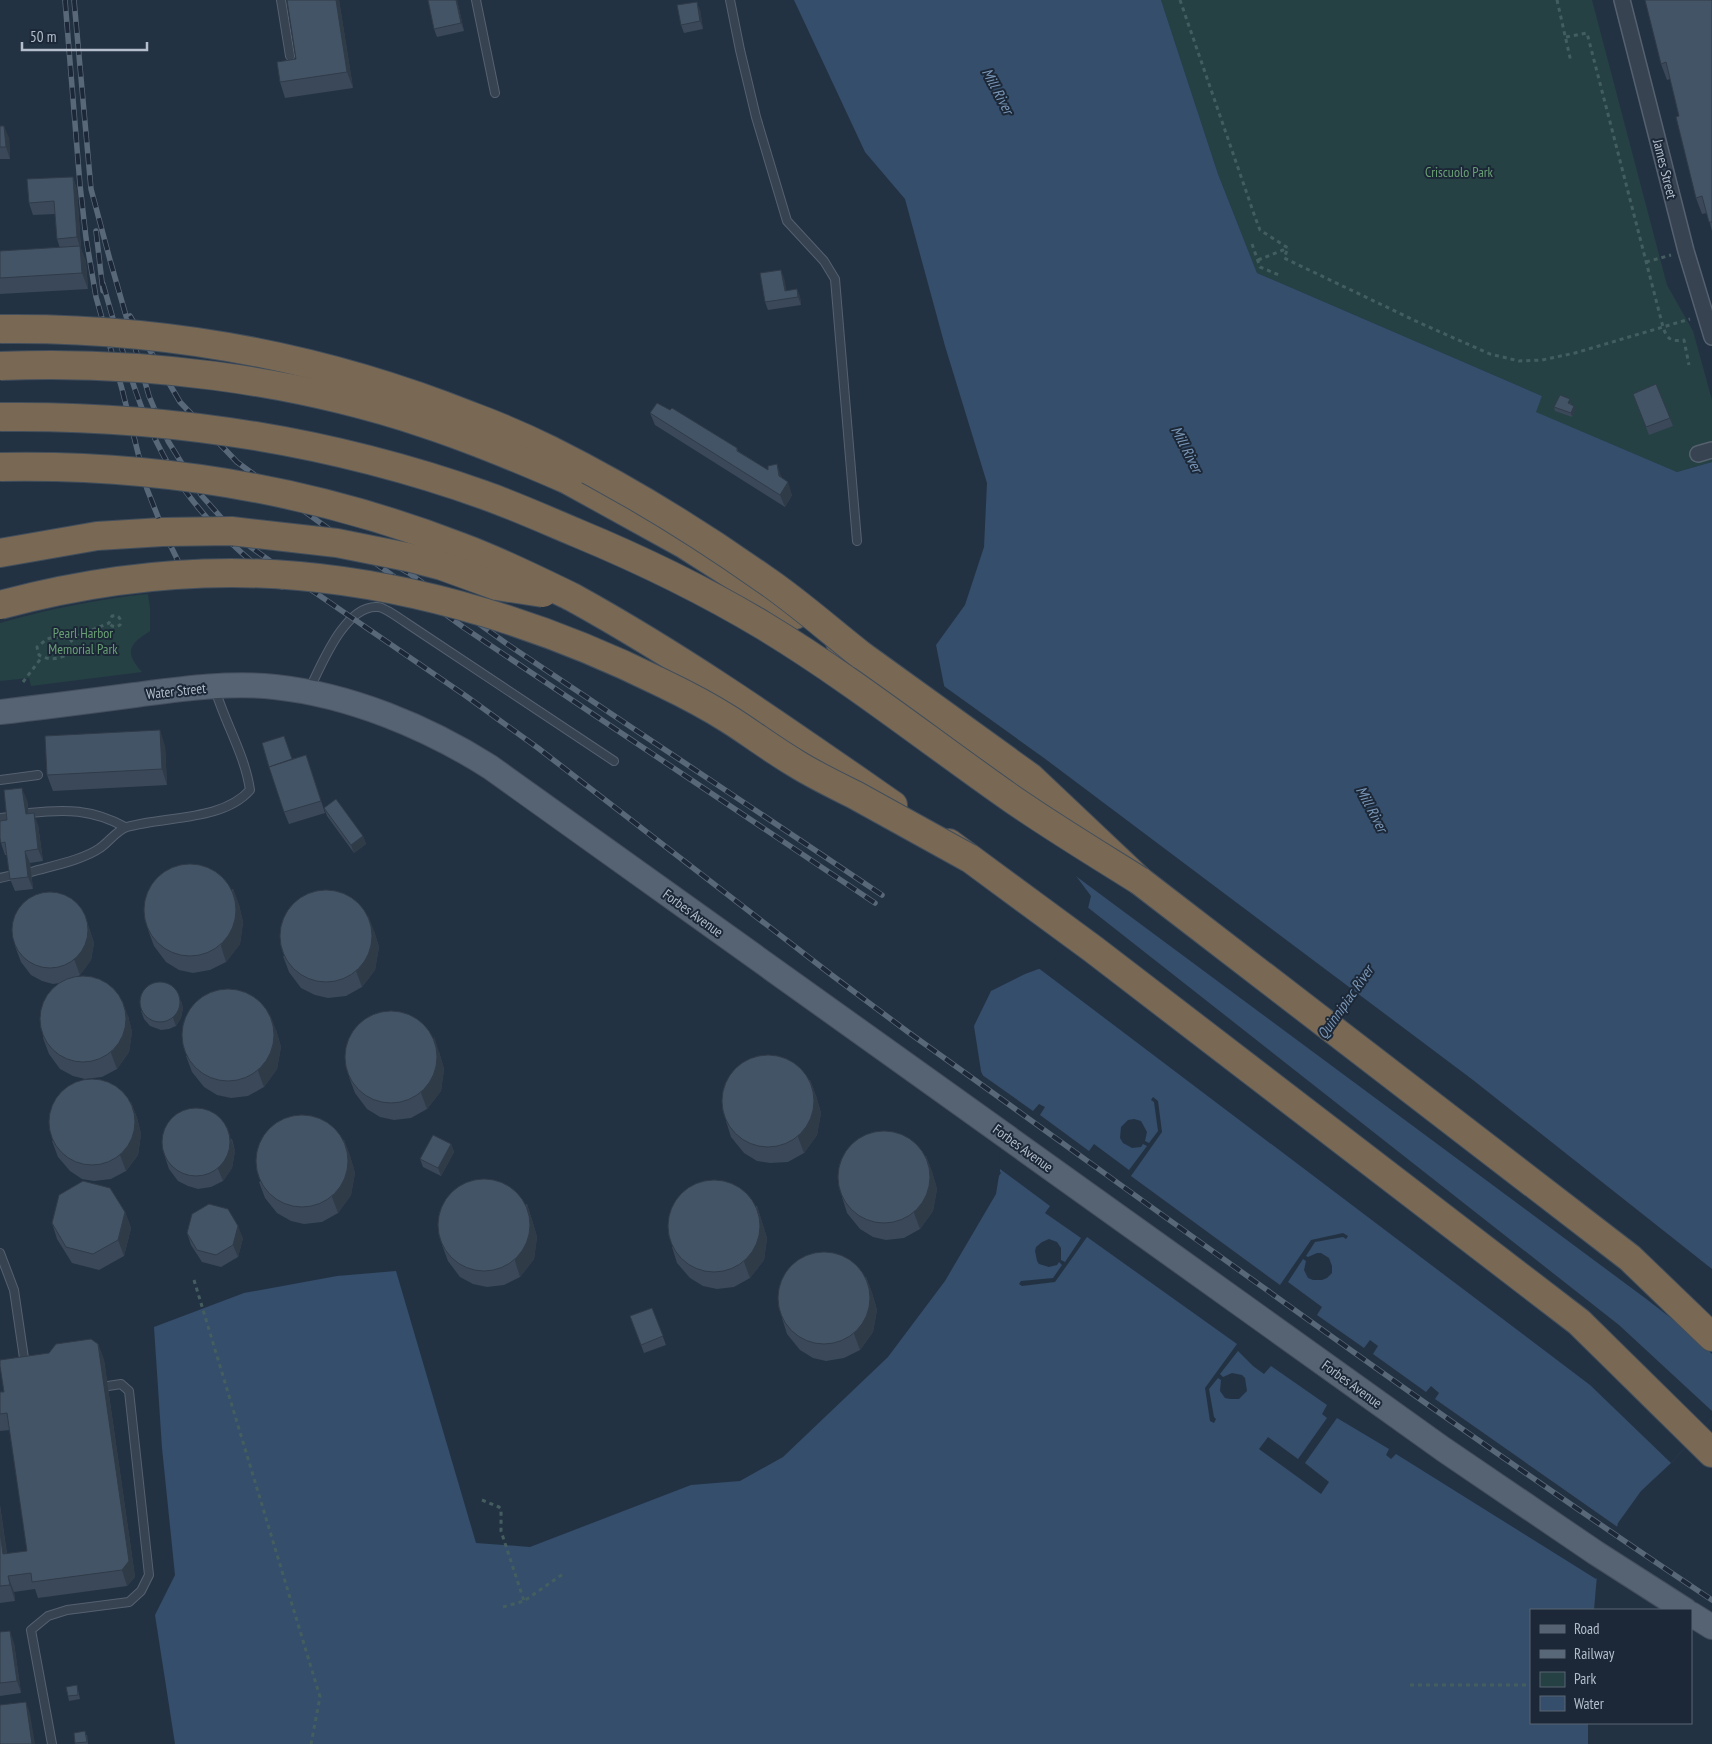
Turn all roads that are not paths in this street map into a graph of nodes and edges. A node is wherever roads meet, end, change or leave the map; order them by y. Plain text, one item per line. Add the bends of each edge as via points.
1 (281, 0) edge
2 (476, 0) edge
3 (730, 0) edge
4 (1622, 0) edge
5 (290, 56) dead end
6 (495, 93) dead end
7 (0, 329) edge
8 (1712, 337) edge
9 (0, 366) edge
10 (0, 417) edge
11 (0, 468) edge
12 (857, 541) dead end
13 (0, 553) edge
14 (572, 597) junction
15 (0, 605) edge
16 (861, 655) junction
17 (215, 687) junction
18 (308, 692) junction
19 (351, 704) joint
20 (0, 712) edge
21 (614, 761) dead end
22 (38, 776) dead end
23 (0, 780) edge
24 (29, 813) edge
25 (10, 817) edge
26 (0, 818) edge
27 (125, 828) junction
28 (969, 858) junction
29 (31, 872) dead end
30 (13, 875) edge
31 (0, 878) edge
32 (1140, 881) junction
33 (0, 1253) edge
34 (1712, 1336) edge
35 (25, 1369) edge
36 (108, 1386) dead end
37 (1712, 1453) edge
38 (1684, 1609) edge
39 (1692, 1615) edge
40 (1712, 1628) edge
41 (52, 1744) edge

1 - 5 lane
2 - 6 lane
3 - 12 lane via 756,117 787,221 824,261 835,279
4 - 8 street, James Street via 1686,251
7 - 16 highway, bridge via 137,334 209,343 319,366 434,401 548,449 656,508 767,580
9 - 16 highway, bridge via 132,367 237,379 347,401 422,422 527,462 599,496 684,544
10 - 32 highway, bridge via 126,420 246,434 366,460 483,495 540,517 652,565 762,625 866,692 1013,800
11 - 14 highway, bridge via 102,468 285,494 461,547
13 - 14 highway, bridge via 131,533 240,532 372,549 442,566 497,586
14 - 28 highway, bridge via 627,627 797,738
15 - 28 highway, bridge via 119,581 252,574 345,582 472,609 546,634 663,683 728,718 795,763
16 - 32 highway, bridge via 1030,778
17 - 18 main road, Water Street via 273,687
17 - 20 main road, Water Street
17 - 27 lane via 249,777 250,790 242,800 214,812
18 - 19 main road, Water Street
18 - 21 lane via 337,633 364,609 379,606
19 - 38 main road, Forbes Avenue via 439,737 490,767 1443,1449
22 - 23 lane
24 - 27 lane via 74,811 96,814
25 - 26 lane
27 - 29 lane via 99,849
28 - 37 highway via 1108,960 1579,1322
30 - 31 lane
32 - 34 highway via 1630,1258
33 - 35 lane via 14,1290
36 - 41 lane via 121,1384 129,1391 149,1575 141,1591 128,1602 67,1610 48,1616 31,1630
39 - 40 main road

